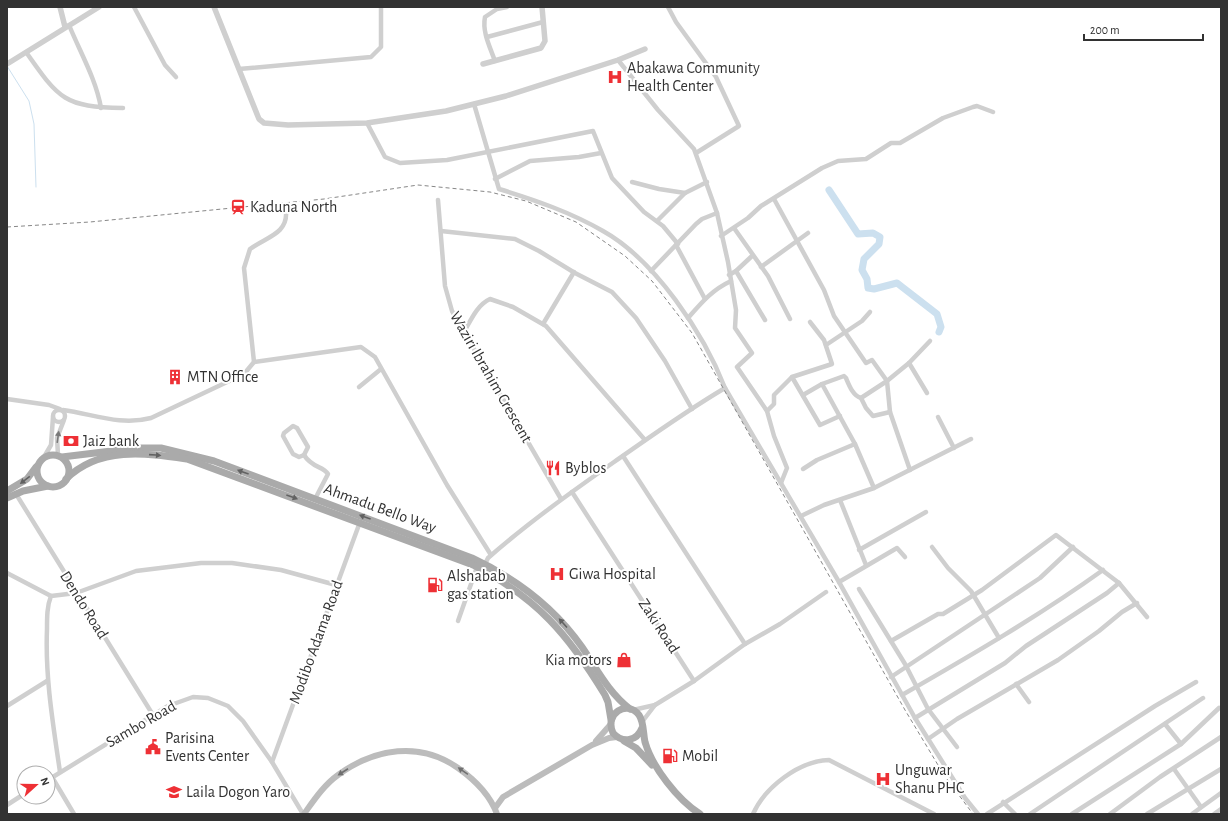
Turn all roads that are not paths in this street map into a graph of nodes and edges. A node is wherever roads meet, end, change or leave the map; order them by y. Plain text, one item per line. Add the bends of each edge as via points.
1 (60, 7) edge
2 (99, 7) edge
3 (134, 7) edge
4 (214, 7) edge
5 (381, 7) edge
6 (507, 7) edge
7 (542, 7) edge
8 (668, 7) edge
9 (497, 8) edge
10 (543, 22) junction
11 (67, 26) junction
12 (487, 37) junction
13 (645, 49) dead end
14 (26, 52) junction
15 (618, 60) junction
16 (495, 61) junction
17 (8, 64) edge
18 (483, 64) dead end
19 (239, 69) junction
20 (176, 77) dead end
21 (474, 104) junction
22 (101, 108) junction
23 (123, 108) dead end
24 (993, 112) dead end
25 (367, 123) junction
26 (601, 152) junction
27 (488, 153) junction
28 (696, 153) junction
29 (495, 179) junction
30 (632, 182) dead end
31 (707, 182) junction
32 (685, 193) junction
33 (774, 199) junction
34 (438, 200) dead end
35 (286, 211) dead end
36 (717, 213) junction
37 (657, 221) junction
38 (734, 228) junction
39 (441, 231) junction
40 (808, 233) dead end
41 (721, 236) junction
42 (796, 242) junction
43 (677, 245) junction
44 (752, 256) junction
45 (762, 267) junction
46 (651, 271) junction
47 (736, 271) junction
48 (574, 272) junction
49 (729, 275) junction
50 (731, 281) junction
51 (705, 299) junction
52 (870, 312) dead end
53 (688, 318) junction
54 (765, 320) dead end
55 (790, 320) dead end
56 (810, 322) dead end
57 (545, 325) junction
58 (464, 332) junction
59 (846, 333) junction
60 (930, 341) dead end
61 (826, 345) junction
62 (254, 362) junction
63 (909, 363) junction
64 (381, 369) junction
65 (792, 377) junction
66 (887, 381) junction
67 (822, 384) junction
68 (359, 387) dead end
69 (725, 388) junction
70 (927, 393) dead end
71 (803, 395) junction
72 (861, 398) junction
73 (7, 399) edge
74 (44, 405) junction
75 (692, 409) junction
76 (61, 410) junction
77 (767, 411) junction
78 (890, 412) junction
79 (76, 413) junction
80 (53, 416) junction
81 (840, 416) junction
82 (938, 417) dead end
83 (64, 419) junction
84 (971, 439) dead end
85 (645, 440) junction
86 (855, 444) junction
87 (954, 448) junction
88 (304, 455) junction
89 (60, 456) junction
90 (623, 456) junction
91 (44, 457) junction
92 (38, 465) junction
93 (803, 469) dead end
94 (910, 470) junction
95 (66, 479) junction
96 (781, 483) junction
97 (48, 486) junction
98 (874, 488) junction
99 (7, 491) edge
100 (572, 492) junction
101 (16, 494) junction
102 (7, 498) edge
103 (315, 499) junction
104 (561, 499) junction
105 (840, 500) junction
106 (926, 512) dead end
107 (801, 516) junction
108 (360, 522) junction
109 (932, 547) dead end
110 (1073, 547) junction
111 (859, 550) junction
112 (491, 555) junction
113 (905, 557) dead end
114 (485, 564) junction
115 (866, 565) junction
116 (477, 567) junction
117 (1103, 570) junction
118 (7, 573) edge
119 (839, 582) junction
120 (1119, 583) junction
121 (336, 585) junction
122 (859, 589) dead end
123 (826, 592) dead end
124 (76, 593) junction
125 (974, 595) junction
126 (51, 596) junction
127 (1137, 603) junction
128 (987, 614) junction
129 (1147, 617) dead end
130 (458, 621) dead end
131 (1000, 638) junction
132 (891, 641) junction
133 (745, 644) junction
134 (906, 668) junction
135 (891, 677) junction
136 (47, 681) junction
137 (694, 681) junction
138 (1196, 682) dead end
139 (1016, 684) junction
140 (916, 687) junction
141 (902, 695) junction
142 (1203, 698) dead end
143 (1029, 702) dead end
144 (655, 705) junction
145 (7, 706) edge
146 (1219, 708) dead end
147 (632, 709) junction
148 (928, 709) junction
149 (153, 715) junction
150 (915, 718) junction
151 (611, 722) junction
152 (1165, 724) junction
153 (642, 725) junction
154 (943, 728) junction
155 (1221, 737) edge
156 (620, 738) junction
157 (928, 739) junction
158 (592, 744) junction
159 (1181, 744) junction
160 (957, 747) dead end
161 (272, 762) junction
162 (1174, 769) junction
163 (1221, 769) edge
164 (60, 772) junction
165 (56, 774) edge
166 (56, 787) edge
167 (1188, 788) junction
168 (1221, 793) edge
169 (503, 797) junction
170 (16, 799) edge
171 (490, 799) junction
172 (1003, 802) junction
173 (7, 805) edge
174 (1201, 807) junction
175 (1221, 809) edge
176 (496, 811) edge
177 (74, 814) edge
178 (304, 814) edge
179 (692, 814) edge
180 (700, 814) edge
181 (753, 814) edge
182 (934, 814) edge
183 (978, 814) edge
184 (987, 814) edge
185 (1015, 814) edge
186 (1030, 814) edge
187 (1072, 814) edge
188 (1110, 814) edge
189 (1147, 814) edge
190 (1192, 814) edge
191 (1214, 814) edge

1 - 11 street
2 - 11 street
3 - 20 street via 166,65
4 - 19 street
5 - 19 street via 381,47 371,57
6 - 9 street
7 - 10 street
8 - 28 street via 716,77 740,126
9 - 12 street via 485,17
10 - 12 street
10 - 16 street via 544,45 541,48
11 - 14 street
11 - 22 street via 97,86
12 - 16 street
13 - 15 street
14 - 17 street
14 - 22 street via 54,90 80,105
15 - 21 street
15 - 28 street
16 - 18 street
19 - 25 street via 259,119 264,123
21 - 25 street
21 - 27 street
22 - 23 street
24 - 33 street via 977,106 942,118 900,143 891,143 866,160 838,161 822,168
25 - 27 street via 385,157 400,163 447,160
26 - 27 street via 593,131
26 - 29 street via 579,157 530,161
26 - 37 street via 612,178 644,212
27 - 29 street
28 - 31 street
29 - 46 street via 499,189 546,204 604,231 625,246
30 - 32 street
31 - 32 street
31 - 36 street
32 - 37 street
33 - 38 street
33 - 42 street
34 - 39 street, Waziri Ibrahim Crescent
35 - 62 street via 287,220 282,228 250,249 244,268
36 - 41 street
36 - 43 street via 696,224
37 - 43 street
38 - 41 street
38 - 44 street
39 - 48 street via 515,239 539,250
39 - 58 street, Waziri Ibrahim Crescent via 448,300
40 - 42 street
41 - 49 street
42 - 45 street
42 - 59 street via 824,290 834,316
43 - 46 street
43 - 51 street
44 - 45 street
44 - 47 street
45 - 55 street
46 - 53 street
47 - 49 street
47 - 54 street
48 - 57 street
48 - 75 street via 612,292 636,318 665,361
49 - 50 street
50 - 51 street via 719,286
50 - 77 street via 736,310 735,328 752,353 737,367
51 - 53 street
52 - 59 street
53 - 69 street
56 - 61 street
57 - 58 street via 513,307 490,299 478,309
57 - 85 street
58 - 104 street, Waziri Ibrahim Crescent
59 - 61 street
59 - 66 street via 866,363 872,360
60 - 63 street
61 - 65 street via 832,364
62 - 64 street via 361,348 374,357
62 - 79 street via 244,374 142,421 116,421
63 - 66 street
63 - 70 street
64 - 68 street
64 - 112 street via 447,485
65 - 71 street
65 - 77 street via 774,395 774,404
66 - 72 street
66 - 78 street
67 - 71 street
67 - 72 street via 844,376 853,392
67 - 81 street
69 - 75 street
69 - 96 street
71 - 81 street via 820,425
72 - 78 street via 873,416
73 - 74 street
74 - 76 street
74 - 80 street via 51,409
75 - 85 street
76 - 79 street
76 - 80 street via 55,411
76 - 83 street
77 - 96 street via 787,468
78 - 94 street
79 - 83 street via 68,414
80 - 83 street via 57,422
80 - 91 street via 51,445
81 - 86 street
82 - 87 street
89 -> 83 street via 57,438
84 - 87 street
85 - 90 street
86 - 93 street via 817,460
86 - 98 street
87 - 94 street
88 - 88 street via 307,443 297,428 292,427 283,436 295,456
88 - 103 street via 311,464 328,473
89 - 91 main road
89 - 95 main road via 68,467
103 -> 89 main road, Ahmadu Bello Way via 214,461 161,448
90 - 100 street
90 - 133 street
91 - 92 main road
92 - 97 main road via 38,478
92 -> 99 main road via 33,474
94 - 98 street
95 - 97 main road via 60,485
95 -> 108 main road, Ahmadu Bello Way via 80,466 97,458 142,454 187,459
96 - 107 street
97 - 101 main road
98 - 105 street
100 - 104 street
100 - 137 street, Zaki Road
101 - 102 main road
101 - 124 street, Dendo Road
114 -> 103 main road, Ahmadu Bello Way
104 - 112 street
105 - 107 street
105 - 111 street
106 - 111 street
107 - 119 street
108 - 116 main road, Ahmadu Bello Way
108 - 121 street, Modibo Adama Road
109 - 125 street
110 - 117 street
110 - 125 street via 1056,535
110 - 128 street via 1040,578
111 - 115 street
112 - 114 street
113 - 115 street via 897,548
147 -> 114 main road, Ahmadu Bello Way via 615,697 581,646 556,616 525,588
115 - 119 street
116 - 130 street
116 - 151 main road, Ahmadu Bello Way via 524,595 569,640 605,695
117 - 120 street
117 - 131 street
118 - 126 street
119 - 135 street
120 - 127 street
120 - 148 street via 1005,663
121 - 124 street via 281,570 232,563 201,563 136,570
121 - 161 street, Modibo Adama Road
122 - 132 street
123 - 133 street via 780,624
124 - 126 street
124 - 149 street, Dendo Road
125 - 128 street
125 - 132 street
126 - 136 street via 48,603 46,644
127 - 129 street
127 - 139 street via 1058,660
128 - 131 street
128 - 134 street
131 - 140 street
132 - 134 street
133 - 137 street
134 - 135 street
134 - 140 street
135 - 141 street
136 - 145 street
136 - 164 street
137 - 144 street
138 - 172 street
139 - 143 street
139 - 154 street
140 - 141 street
140 - 148 street
141 - 150 street
142 - 152 street
144 - 147 street
144 - 153 street
146 - 159 street
147 - 151 main road via 625,708 616,712
147 - 153 main road via 639,715
148 - 150 street
148 - 154 street
149 - 161 street, Sambo Road via 179,701 193,697 218,700 243,721
149 - 164 street, Sambo Road
150 - 157 street
151 - 156 main road
151 - 158 main road via 607,731
152 - 159 street
152 - 186 street
153 - 156 main road via 637,736 632,739
153 - 180 main road via 648,751 667,781 686,803
154 - 157 street
154 - 160 street
155 - 162 street
156 - 158 main road via 609,738
156 - 179 main road via 642,753 669,790
157 - 183 street
158 - 169 main road
159 - 187 street
161 - 178 street, Sambo Road
162 - 167 street
162 - 188 street
163 - 167 street
164 - 165 street, Sambo Road
166 - 177 street
167 - 174 street
167 - 189 street
168 - 174 street
169 - 171 main road
169 - 176 main road
170 - 173 street
171 - 176 main road
171 -> 178 main road via 471,777 446,760 422,752 393,750 352,766 337,776 318,794
172 - 184 street
172 - 185 street
174 - 190 street
175 - 191 street
181 - 182 street via 758,803 775,784 802,767 821,760 829,760

